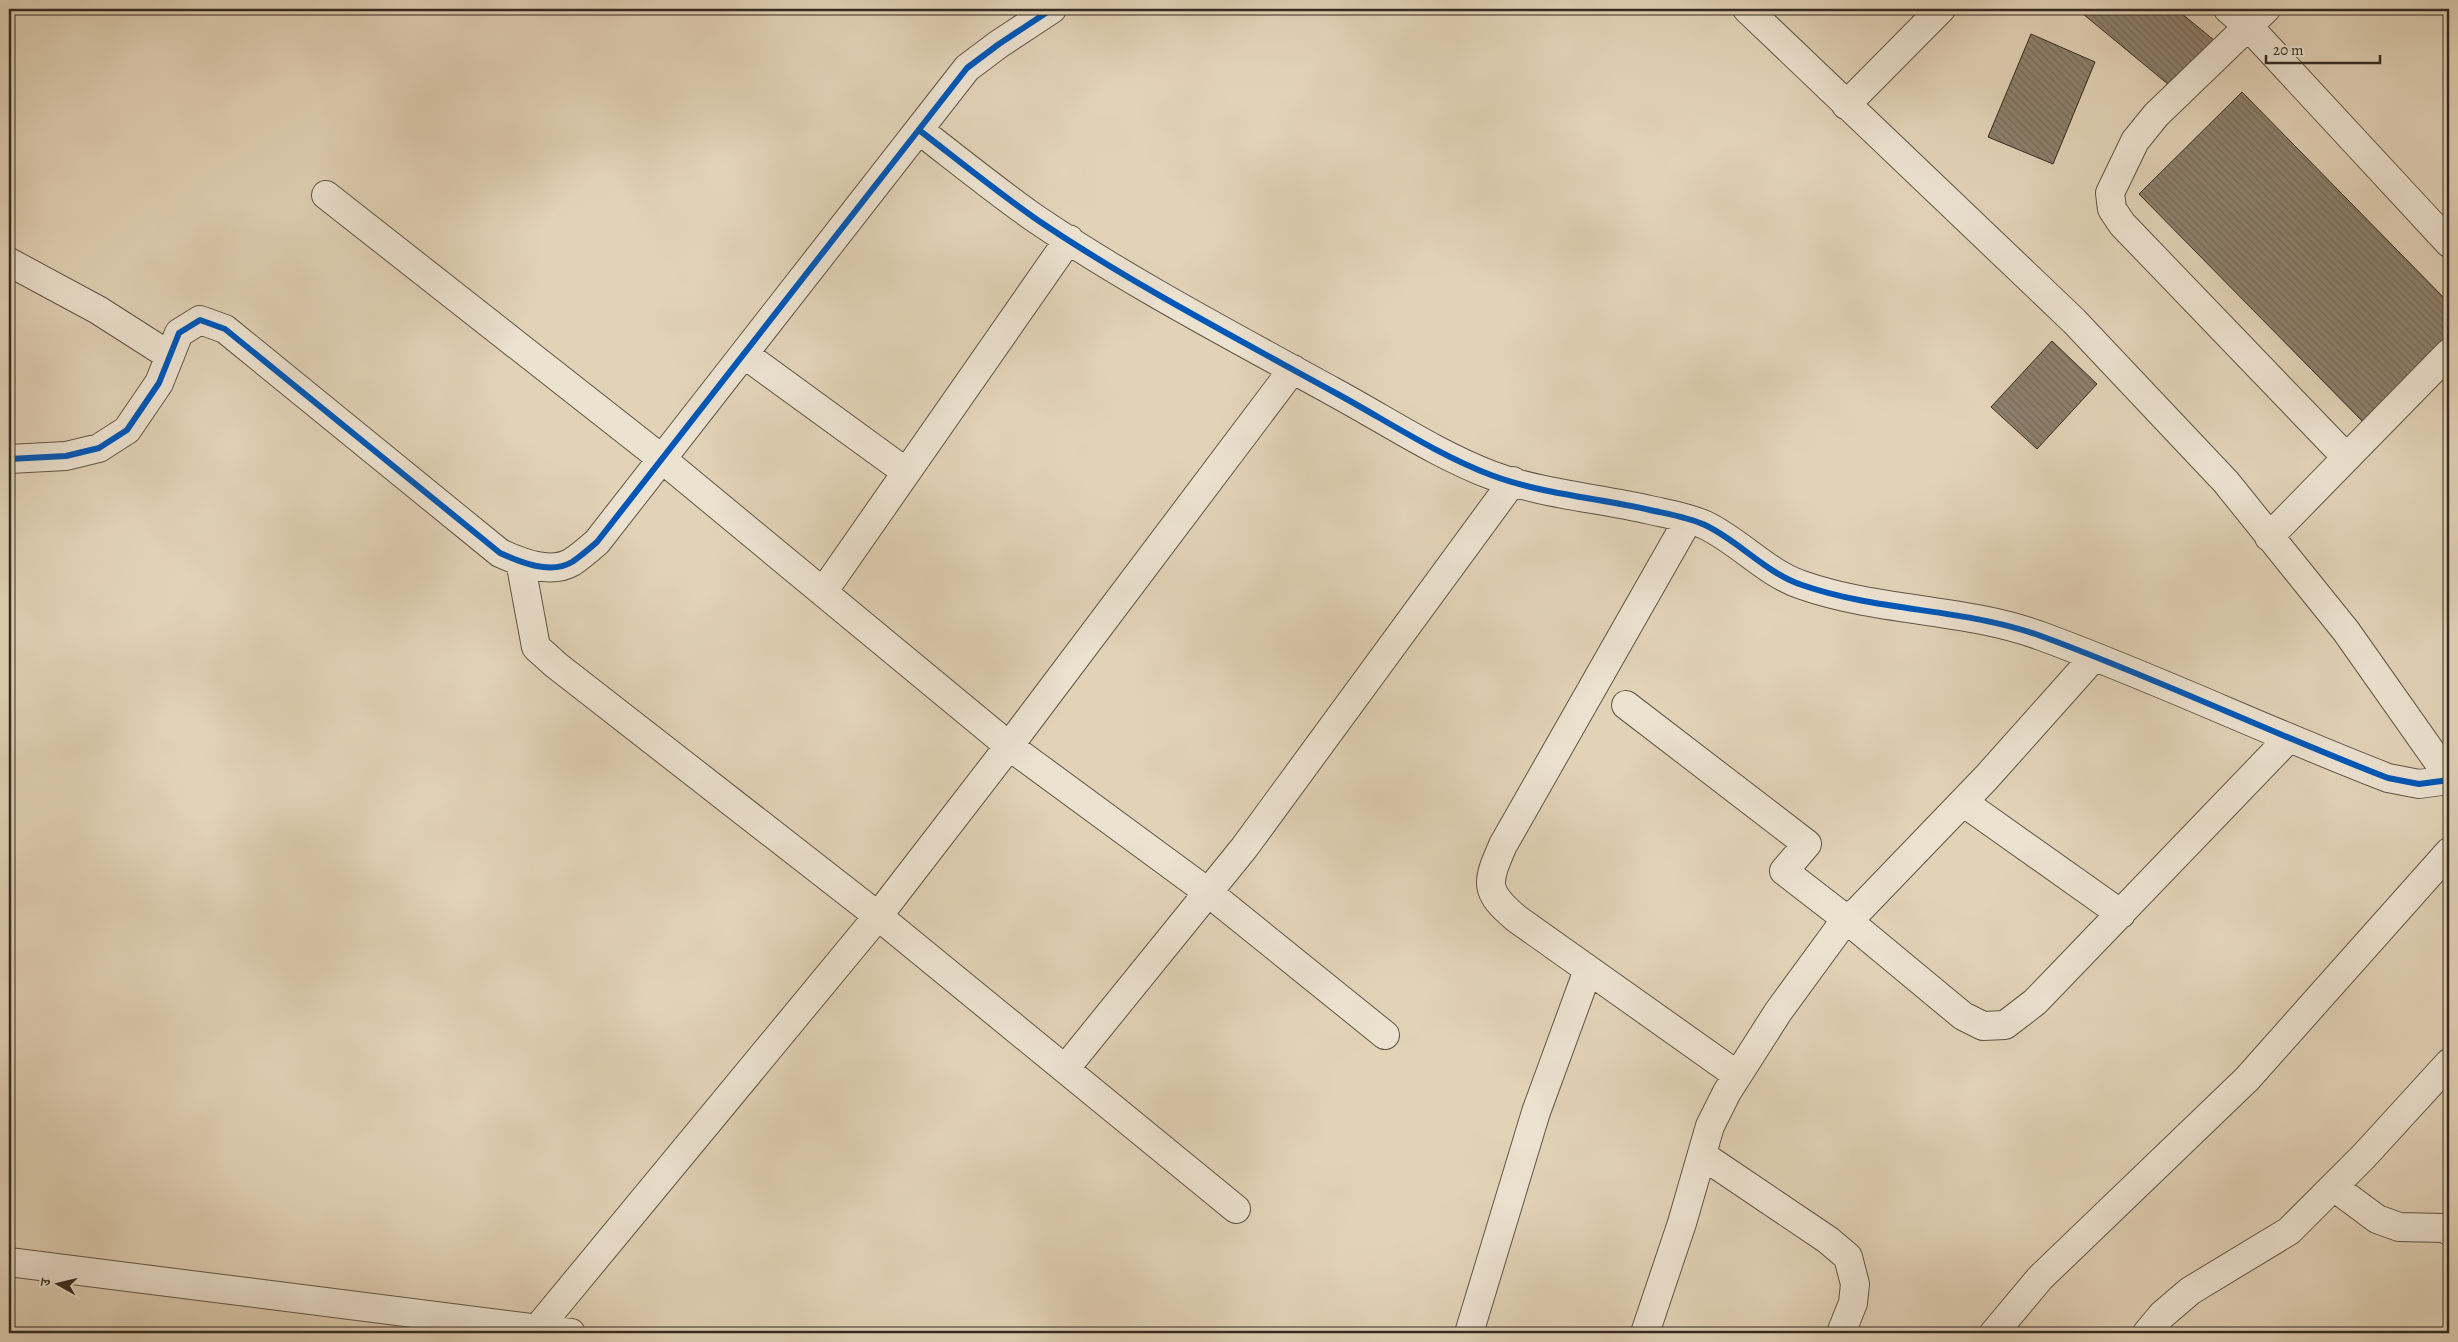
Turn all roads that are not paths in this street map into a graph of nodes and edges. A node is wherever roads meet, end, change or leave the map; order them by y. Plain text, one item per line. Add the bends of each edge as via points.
1 (1052, 9) edge
2 (1747, 9) edge
3 (1942, 9) edge
4 (2228, 9) edge
5 (2257, 18) edge
6 (1846, 105) junction
7 (919, 130) junction
8 (326, 195) dead end
9 (1070, 239) junction
10 (2449, 243) edge
11 (9, 262) edge
12 (2449, 353) edge
13 (744, 354) junction
14 (170, 356) junction
15 (1293, 369) junction
16 (2346, 457) junction
17 (9, 459) edge
18 (662, 459) junction
19 (906, 472) junction
20 (1513, 481) junction
21 (1688, 520) junction
22 (2269, 537) junction
23 (520, 562) junction
24 (823, 592) junction
25 (2094, 657) junction
26 (1626, 705) dead end
27 (2289, 738) junction
28 (1009, 746) junction
29 (2449, 778) edge
30 (1963, 802) junction
31 (2449, 852) edge
32 (1209, 893) junction
33 (2121, 914) junction
34 (878, 916) junction
35 (1846, 919) junction
36 (1588, 970) junction
37 (1385, 1035) dead end
38 (2449, 1063) edge
39 (1065, 1069) junction
40 (1737, 1075) junction
41 (1702, 1155) junction
42 (2334, 1187) junction
43 (1236, 1209) dead end
44 (2449, 1231) edge
45 (9, 1262) edge
46 (537, 1329) junction
47 (571, 1333) edge
48 (1469, 1333) edge
49 (1645, 1333) edge
50 (1840, 1333) edge
51 (1994, 1333) edge
52 (2146, 1333) edge

1 - 7 street via 968,68
2 - 6 street
3 - 6 street
4 - 5 street
5 - 10 street
5 - 16 street via 2156,115 2135,142 2110,192 2112,209 2122,224
6 - 22 street via 2074,321 2226,482
7 - 9 street via 1036,219
7 - 13 street
8 - 18 street
9 - 15 street
9 - 19 street
11 - 14 street via 98,310
12 - 16 street
13 - 18 street
13 - 19 street
14 - 17 street via 159,383 127,430 99,448 66,456
14 - 23 street via 179,333 200,320 225,329 500,553
15 - 20 street via 1460,461
15 - 28 street
16 - 22 street
18 - 23 street via 597,542 570,563 546,567
18 - 24 street
19 - 24 street
20 - 21 street
20 - 32 street
21 - 25 street via 1706,526 1800,585 1882,605 1992,622 2037,634
21 - 36 street via 1493,868 1490,887 1497,902
22 - 29 street via 2351,638
23 - 34 street via 536,647
24 - 28 street
25 - 27 street
25 - 30 street
26 - 35 street via 1807,844 1784,871
27 - 29 street via 2388,778 2419,784
27 - 33 street
28 - 32 street
28 - 34 street
30 - 33 street
30 - 35 street via 1858,911
31 - 51 street via 2246,1079 2040,1278
32 - 37 street
32 - 39 street
33 - 35 street via 2020,1015 2005,1025 1984,1026 1962,1016
34 - 39 street
34 - 46 street
35 - 40 street
36 - 40 street
36 - 48 street via 1536,1112
38 - 42 street
39 - 43 street
40 - 41 street via 1710,1126
41 - 49 street
41 - 50 street via 1848,1256 1855,1284
42 - 44 street via 2377,1218 2399,1227 2444,1228
42 - 52 street via 2289,1231 2190,1292
45 - 46 street
46 - 47 street

